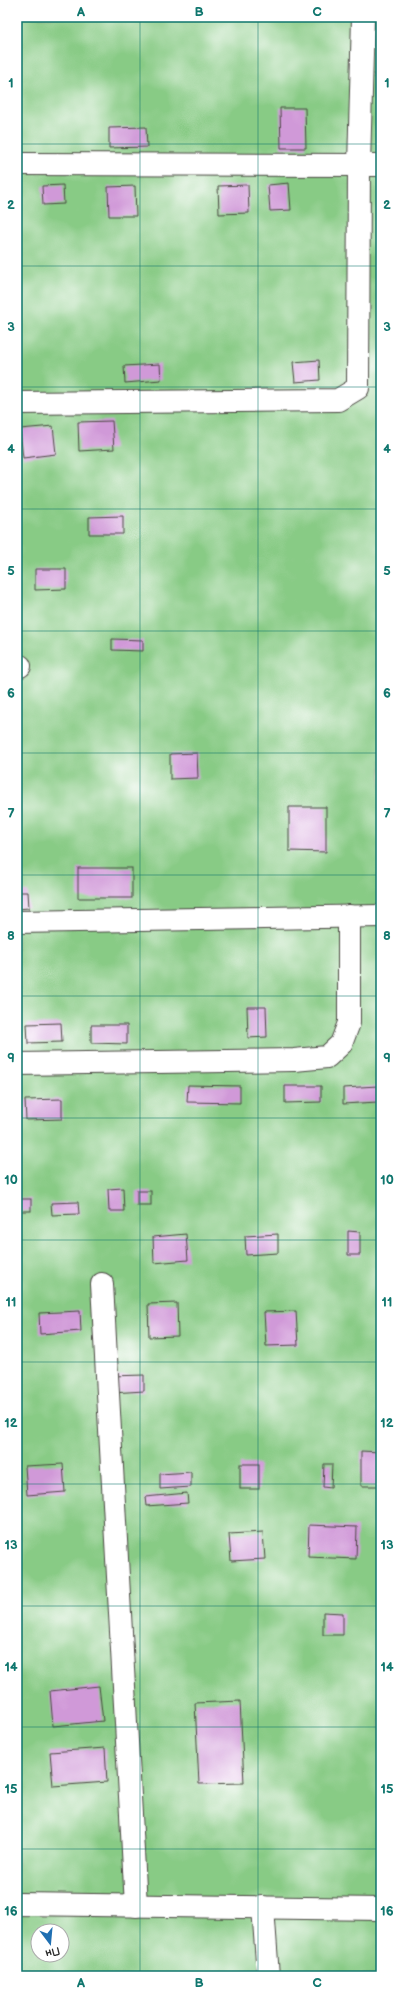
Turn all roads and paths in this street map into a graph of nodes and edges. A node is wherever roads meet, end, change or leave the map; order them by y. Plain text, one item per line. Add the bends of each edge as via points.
1 (363, 17) edge
2 (17, 164) edge
3 (359, 165) junction
4 (381, 165) edge
5 (17, 403) edge
6 (349, 916) junction
7 (381, 916) edge
8 (17, 922) edge
9 (17, 1064) edge
10 (102, 1284) dead end
11 (18, 1903) edge
12 (136, 1906) junction
13 (263, 1907) junction
14 (381, 1909) edge
15 (268, 1976) edge

1 - 3 street
2 - 3 street
3 - 4 street
3 - 5 street via 358,388 338,400
6 - 7 street
6 - 8 street
6 - 9 street via 349,1023 341,1044 327,1057 294,1060
10 - 12 street
11 - 12 street
12 - 13 street
13 - 14 street
13 - 15 street

